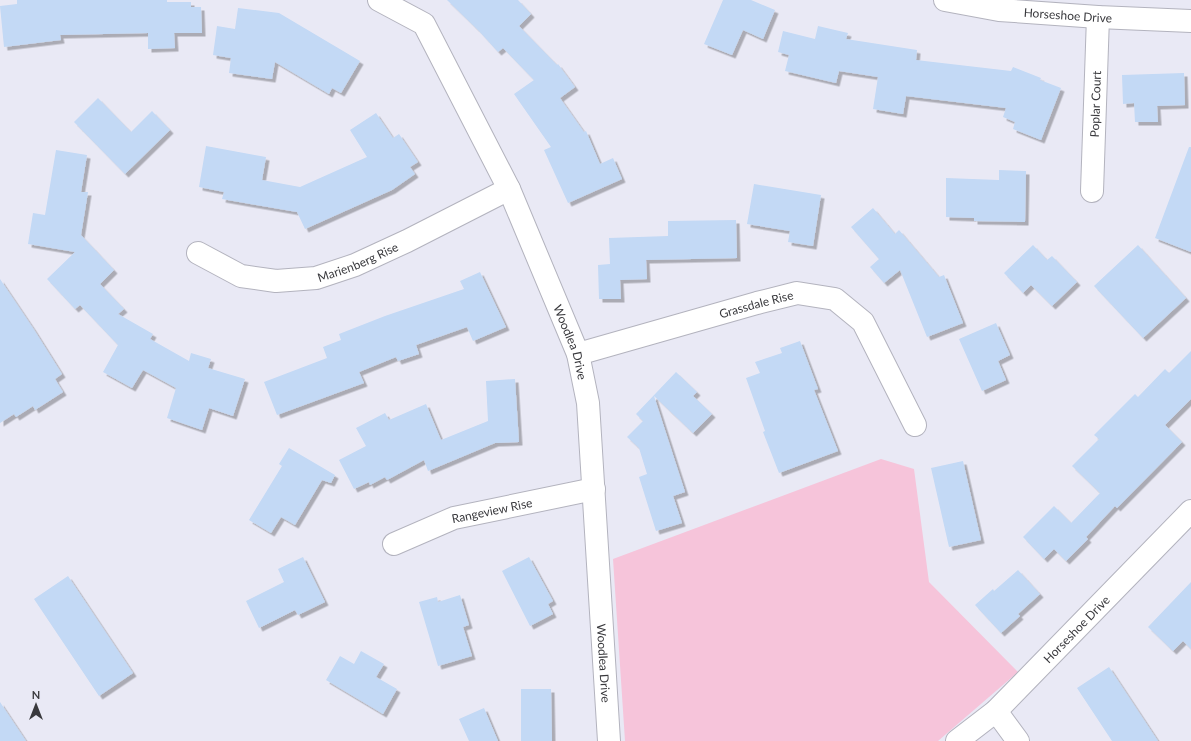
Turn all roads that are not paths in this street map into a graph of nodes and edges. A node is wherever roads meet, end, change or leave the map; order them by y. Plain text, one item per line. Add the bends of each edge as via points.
1 (379, 0) edge
2 (946, 0) edge
3 (1098, 17) junction
4 (1191, 21) edge
5 (509, 189) junction
6 (1092, 191) dead end
7 (198, 253) dead end
8 (578, 354) junction
9 (915, 425) dead end
10 (594, 490) junction
11 (1188, 521) edge
12 (394, 544) dead end
13 (996, 711) junction
14 (609, 741) edge
15 (957, 741) edge
16 (1018, 741) edge

1 - 5 street, Woodlea Drive via 424,24
2 - 3 street, Horseshoe Drive via 999,10
3 - 4 street, Horseshoe Drive
3 - 6 street, Poplar Court
5 - 7 street, Marienberg Rise via 407,242 355,265 316,278 276,281 241,276
5 - 8 street, Woodlea Drive
8 - 9 street, Grassdale Rise via 797,293 835,299 863,322
8 - 10 street, Woodlea Drive via 588,403
10 - 12 street, Rangeview Rise via 454,518
10 - 14 street, Woodlea Drive
11 - 13 street, Horseshoe Drive
13 - 15 street, Horseshoe Drive
13 - 16 street

